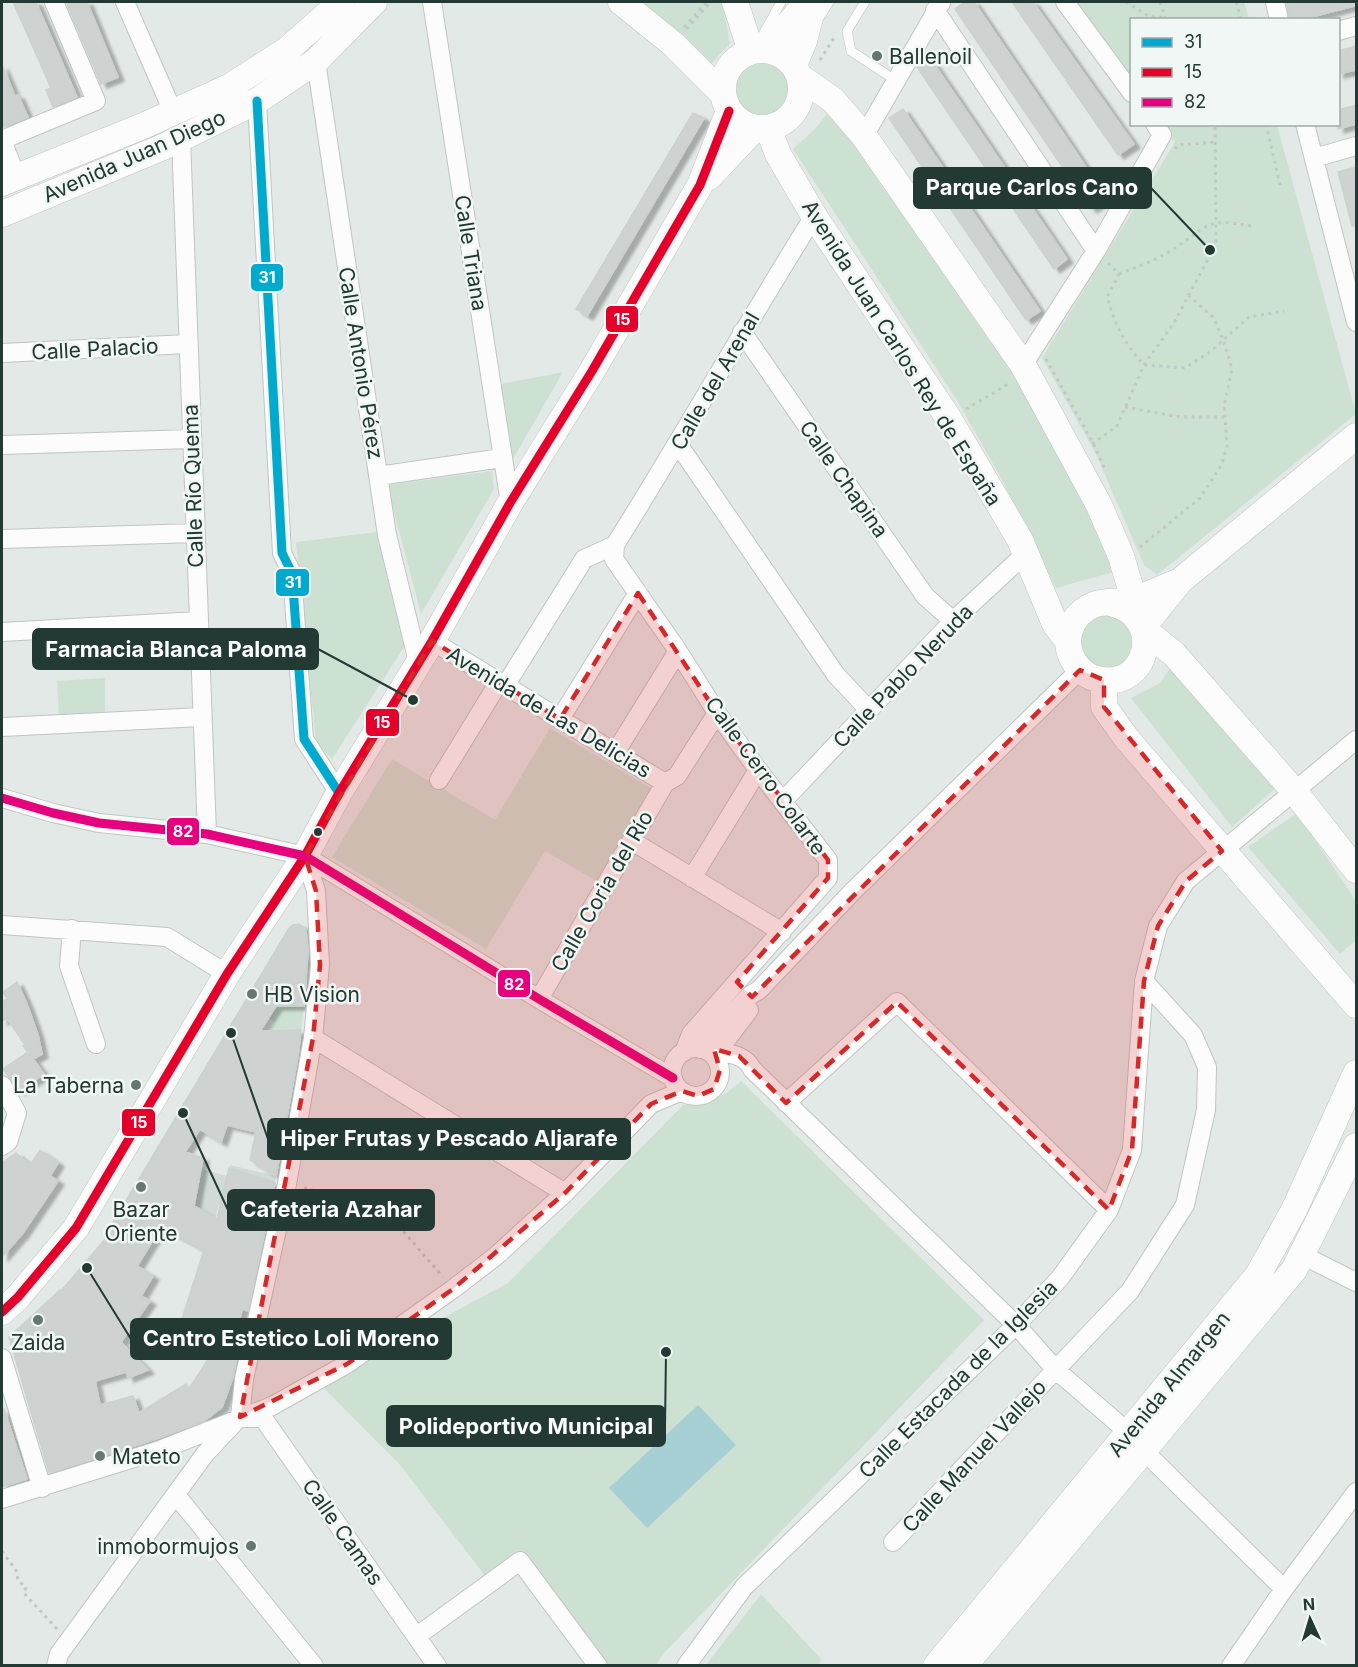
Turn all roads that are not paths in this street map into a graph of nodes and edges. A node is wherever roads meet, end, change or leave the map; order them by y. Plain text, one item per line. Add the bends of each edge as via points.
1 (54, 2) edge
2 (124, 2) edge
3 (341, 2) edge
4 (375, 2) edge
5 (432, 2) edge
6 (621, 2) edge
7 (735, 2) edge
8 (781, 2) edge
9 (807, 2) edge
10 (814, 2) edge
11 (829, 2) edge
12 (865, 2) edge
13 (1065, 2) edge
14 (1275, 2) edge
15 (939, 6) edge
16 (1279, 18) edge
17 (1356, 26) edge
18 (1340, 30) edge
19 (804, 40) junction
20 (757, 51) junction
21 (316, 61) junction
22 (797, 71) junction
23 (896, 80) junction
24 (1130, 92) edge
25 (257, 101) junction
26 (726, 102) junction
27 (172, 112) junction
28 (1156, 126) edge
29 (1306, 126) edge
30 (762, 128) junction
31 (864, 136) junction
32 (181, 138) junction
33 (2, 140) edge
34 (1356, 146) edge
35 (1314, 158) junction
36 (9, 179) edge
37 (700, 186) junction
38 (2, 214) edge
39 (814, 216) junction
40 (1096, 251) junction
41 (1356, 322) edge
42 (742, 332) junction
43 (188, 344) junction
44 (2, 353) edge
45 (1032, 366) junction
46 (191, 439) junction
47 (678, 444) junction
48 (1354, 444) edge
49 (2, 445) edge
50 (502, 458) junction
51 (378, 476) junction
52 (510, 503) junction
53 (195, 533) junction
54 (2, 539) edge
55 (615, 545) junction
56 (1128, 547) junction
57 (1025, 554) junction
58 (1180, 581) junction
59 (638, 593) junction
60 (1135, 616) junction
61 (198, 621) junction
62 (953, 621) junction
63 (2, 632) edge
64 (1068, 641) junction
65 (425, 651) junction
66 (678, 651) junction
67 (1080, 670) junction
68 (1104, 680) junction
69 (502, 684) junction
70 (869, 710) junction
71 (717, 713) junction
72 (201, 717) junction
73 (560, 719) junction
74 (2, 727) edge
75 (1356, 740) edge
76 (615, 753) junction
77 (758, 770) junction
78 (439, 780) dead end
79 (665, 783) junction
80 (1294, 791) junction
81 (339, 793) junction
82 (2, 798) edge
83 (783, 801) junction
84 (207, 834) junction
85 (632, 840) junction
86 (1222, 850) junction
87 (305, 856) junction
88 (1356, 870) edge
89 (692, 878) junction
90 (2, 924) edge
91 (72, 929) junction
92 (782, 932) junction
93 (1356, 970) edge
94 (227, 974) junction
95 (1144, 981) junction
96 (539, 999) junction
97 (1356, 1000) edge
98 (1356, 1005) edge
99 (313, 1038) junction
100 (96, 1044) dead end
101 (708, 1056) junction
102 (1356, 1073) edge
103 (2, 1085) edge
104 (678, 1085) junction
105 (786, 1103) junction
106 (2, 1146) edge
107 (1356, 1146) edge
108 (565, 1193) junction
109 (1109, 1210) junction
110 (1302, 1256) junction
111 (1356, 1282) edge
112 (2, 1312) edge
113 (1016, 1325) junction
114 (2, 1358) edge
115 (1056, 1370) junction
116 (240, 1417) junction
117 (1136, 1442) junction
118 (42, 1488) junction
119 (1356, 1492) edge
120 (176, 1496) junction
121 (2, 1499) edge
122 (893, 1542) dead end
123 (1284, 1589) junction
124 (417, 1636) junction
125 (53, 1662) edge
126 (314, 1665) edge
127 (437, 1665) edge
128 (598, 1665) edge
129 (686, 1665) edge
130 (936, 1665) edge
131 (963, 1665) edge
132 (1231, 1665) edge

1 - 33 street via 96,101
2 - 27 street
3 - 27 street, Avenida Juan Diego via 287,50 231,86
4 - 21 street, Avenida Juan Diego
5 - 50 street, Calle Triana
6 - 26 street via 673,44
7 - 20 street
8 - 20 lane
9 - 20 street
10 - 19 street
11 - 19 lane
12 - 23 lane via 847,31 851,51
13 - 24 street
14 - 16 street
15 - 23 street
15 - 40 street
17 - 18 street
19 - 22 street
20 - 22 street via 787,58
20 - 26 street via 734,62 727,71 723,82
21 - 25 street, Avenida Juan Diego
21 - 51 street, Calle Antonio Pérez
22 - 30 street via 802,91 799,104 781,124
22 - 31 street via 833,100
23 - 31 street
25 - 32 street, Avenida Juan Diego
25 - 81 street via 282,554 292,573 304,739
26 - 30 street via 736,119
26 - 37 street
27 - 36 street, Avenida Juan Diego
28 - 40 street via 1162,135
29 - 35 street
30 - 37 street
30 - 39 street, Avenida Juan Carlos Rey de España
31 - 45 street
32 - 38 street, Avenida Juan Diego
32 - 43 street, Calle Río Quema
33 - 36 street
34 - 35 street
35 - 41 street
37 - 52 street
39 - 42 street, Calle del Arenal
39 - 57 street, Avenida Juan Carlos Rey de España via 949,418
40 - 45 street
42 - 47 street, Calle del Arenal
42 - 62 street, Calle Chapina via 925,596
43 - 44 street, Calle Palacio
43 - 46 street, Calle Río Quema
45 - 56 street via 1083,450 1099,505
46 - 49 street
46 - 53 street, Calle Río Quema
47 - 55 street, Calle del Arenal
47 - 70 street via 836,675
48 - 58 street
50 - 51 street
50 - 52 street, Calle Triana
51 - 65 street, Calle Antonio Pérez via 387,535
52 - 65 street
53 - 54 street
53 - 61 street, Calle Río Quema
55 - 59 street, Calle Cerro Colarte via 614,559
55 - 69 street via 584,559
56 - 58 street via 1141,579 1156,583
56 - 60 street
57 - 62 street, Calle Pablo Neruda
57 - 64 street, Avenida Juan Carlos Rey de España via 1055,624
58 - 60 street
59 - 66 street, Calle Cerro Colarte
59 - 73 street
60 - 64 street via 1098,604 1077,617
60 - 68 street via 1146,640 1144,653 1129,674 1117,680
60 - 80 street via 1171,651
61 - 63 street
61 - 72 street, Calle Río Quema
62 - 70 street, Calle Pablo Neruda
64 - 67 street via 1073,661
65 - 69 street, Avenida de Las Delicias
65 - 81 street
66 - 71 street, Calle Cerro Colarte
66 - 76 street
67 - 68 street
67 - 101 street via 852,892 759,990 755,1001
68 - 86 street via 1104,707
69 - 73 street, Avenida de Las Delicias
69 - 78 street
70 - 83 street, Calle Pablo Neruda
71 - 77 street, Calle Cerro Colarte
71 - 79 street, Calle Coria del Río via 677,776
72 - 74 street
72 - 84 street, Calle Río Quema
73 - 76 street, Avenida de Las Delicias
75 - 80 street, Calle Estacada de la Iglesia
76 - 79 street, Avenida de Las Delicias
77 - 83 street, Calle Cerro Colarte
77 - 89 street
79 - 85 street, Calle Coria del Río
80 - 86 street, Calle Estacada de la Iglesia
80 - 88 street
81 - 87 street
82 - 84 street via 99,823
83 - 92 street, Calle Cerro Colarte via 828,860 828,878
84 - 87 street
85 - 89 street
85 - 96 street, Calle Coria del Río
86 - 95 street, Calle Estacada de la Iglesia via 1186,881 1158,926
86 - 98 street
87 - 94 street
87 - 96 street
87 - 99 street via 316,891 320,965
89 - 92 street
90 - 91 street
91 - 94 street via 167,937
91 - 100 street via 69,966
92 - 101 street, Calle Cerro Colarte via 691,1034
93 - 97 street
94 - 112 street via 76,1228
95 - 109 street, Calle Estacada de la Iglesia via 1131,1150
95 - 115 street, Calle Manuel Vallejo via 1193,1035 1207,1067 1206,1110 1185,1205 1130,1291
96 - 104 street
99 - 108 street
99 - 116 street via 287,1184 243,1379
101 - 104 street via 677,1058 674,1065
101 - 104 street via 718,1082 714,1089 707,1094 689,1095
101 - 105 street via 752,1070
102 - 117 street, Avenida Almargen via 1294,1210 1258,1275
103 - 106 street via 17,1113 8,1142
104 - 108 street via 651,1104
105 - 109 street via 897,1002
105 - 113 street
107 - 110 street, Avenida Almargen
108 - 116 street via 496,1256 348,1364 272,1406
109 - 113 street, Calle Estacada de la Iglesia via 1060,1278
110 - 111 street
110 - 117 street, Avenida Almargen via 1294,1270
113 - 115 street
113 - 129 street, Calle Estacada de la Iglesia via 744,1587
114 - 118 street
115 - 117 street
115 - 122 street, Calle Manuel Vallejo
116 - 118 street via 160,1450
116 - 120 street via 205,1454
116 - 124 street, Calle Camas via 263,1418
117 - 123 street
117 - 130 street, Avenida Almargen
117 - 131 street, Avenida Almargen
118 - 121 street
119 - 123 street
120 - 125 street
120 - 126 street
123 - 132 street
124 - 127 street, Calle Camas
124 - 128 street via 520,1561

